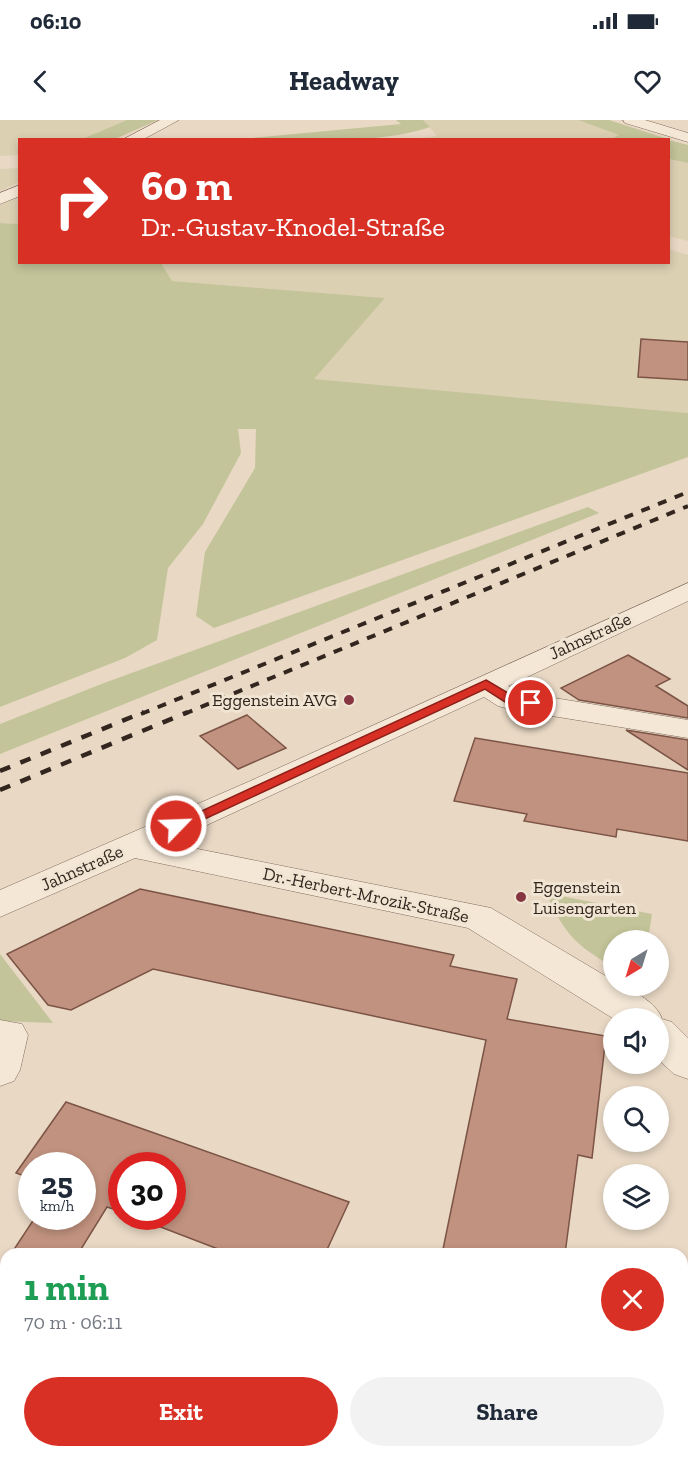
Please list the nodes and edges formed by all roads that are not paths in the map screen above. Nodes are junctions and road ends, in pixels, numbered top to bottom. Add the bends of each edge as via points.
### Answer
1 (172, 120) edge
2 (630, 120) edge
3 (657, 120) edge
4 (688, 132) edge
5 (133, 138) edge
6 (688, 138) edge
7 (18, 191) edge
8 (0, 199) edge
9 (688, 591) edge
10 (486, 684) junction
11 (688, 729) edge
12 (138, 843) junction
13 (0, 904) edge
14 (627, 1008) edge
15 (0, 1035) edge
16 (669, 1044) edge
17 (688, 1063) edge
18 (0, 1070) edge

1 - 5 street
2 - 6 street
3 - 4 street
7 - 8 street
9 - 10 street, Jahnstraße
10 - 11 street via 509,700
10 - 12 street, Jahnstraße
12 - 13 street, Jahnstraße
12 - 14 street, Dr.-Herbert-Mrozik-Straße via 149,851 478,917
15 - 18 street via 9,1035
16 - 17 street

